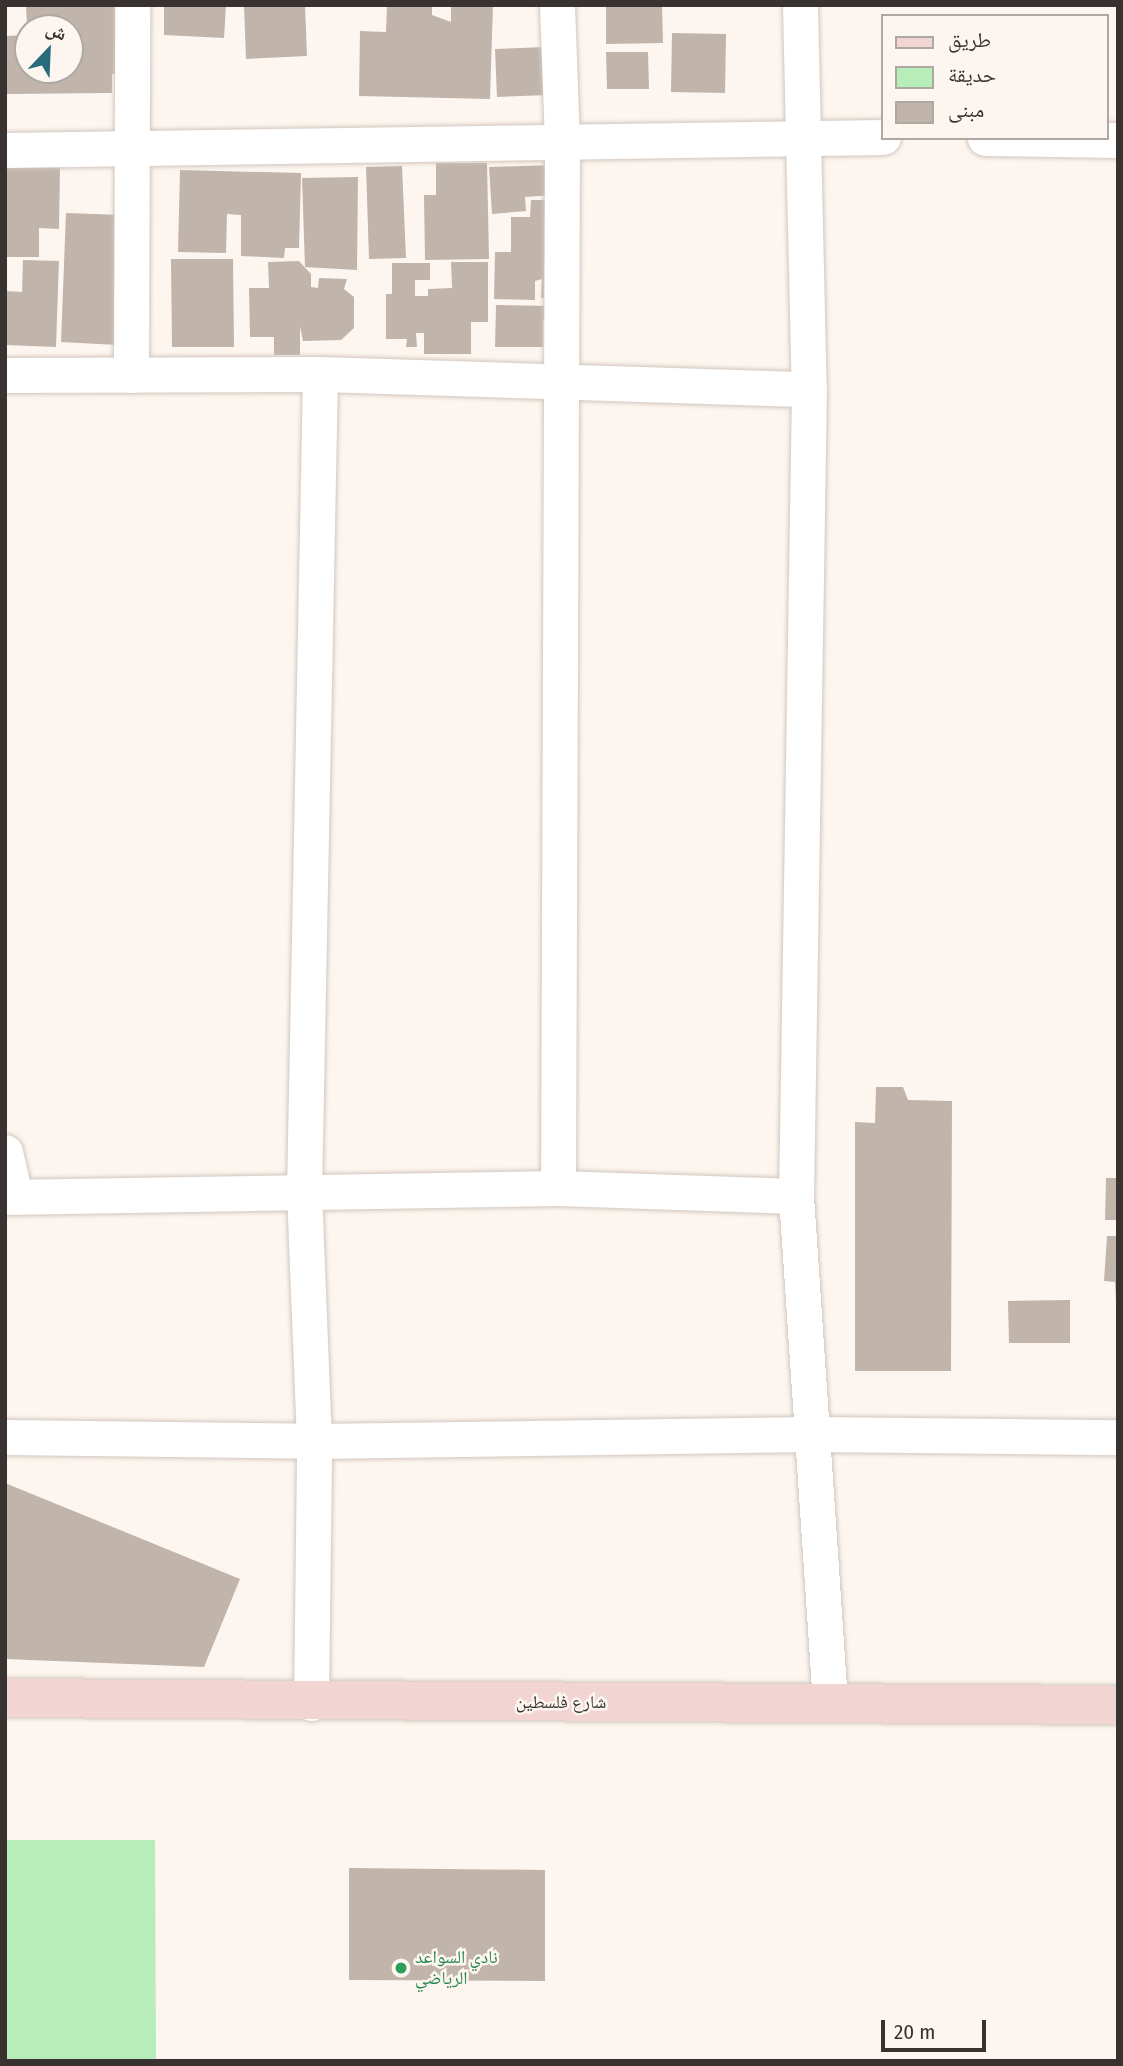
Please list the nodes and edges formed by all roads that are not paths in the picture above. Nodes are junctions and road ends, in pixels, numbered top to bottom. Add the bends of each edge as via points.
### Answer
1 (132, 5) edge
2 (557, 5) edge
3 (800, 5) edge
4 (801, 136) junction
5 (881, 137) edge
6 (562, 141) junction
7 (5, 150) edge
8 (132, 151) junction
9 (320, 374) junction
10 (5, 375) edge
11 (131, 376) junction
12 (559, 382) junction
13 (809, 389) junction
14 (5, 1152) edge
15 (558, 1188) junction
16 (304, 1193) junction
17 (796, 1196) junction
18 (10, 1197) edge
19 (812, 1434) junction
20 (5, 1437) edge
21 (1118, 1437) edge
22 (314, 1441) junction
23 (5, 1698) edge
24 (830, 1702) junction
25 (311, 1703) junction
26 (1118, 1705) edge

1 - 8 street
2 - 6 street
3 - 4 street
4 - 5 street
4 - 6 street
4 - 13 street
6 - 8 street
6 - 12 street
7 - 8 street
8 - 11 street
9 - 11 street
9 - 12 street
9 - 16 street
10 - 11 street
12 - 13 street
12 - 15 street
13 - 17 street
14 - 18 street
15 - 16 street
15 - 17 street
16 - 18 street
16 - 22 street
17 - 19 street
19 - 21 street
19 - 22 street
19 - 24 street
20 - 22 street
22 - 25 street
23 - 25 street, شارع فلسطين
24 - 25 street, شارع فلسطين
24 - 26 street, شارع فلسطين

